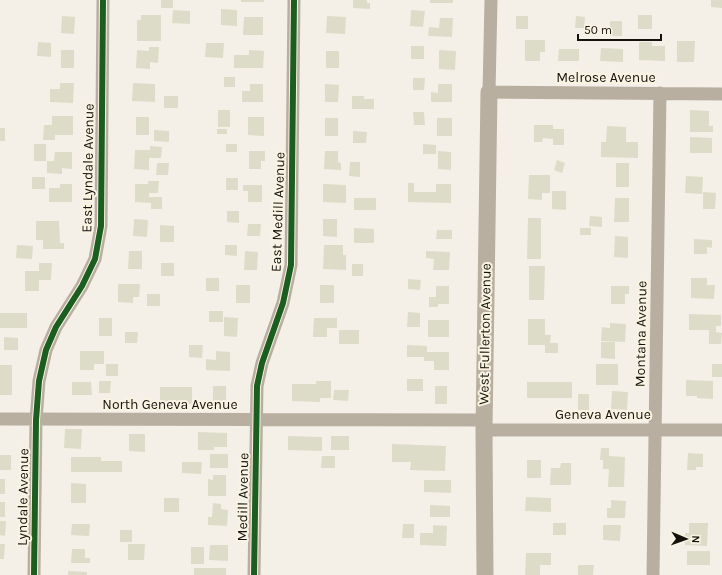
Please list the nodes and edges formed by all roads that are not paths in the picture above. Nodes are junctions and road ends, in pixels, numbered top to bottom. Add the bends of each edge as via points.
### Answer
1 (103, 0) edge
2 (294, 0) edge
3 (491, 0) edge
4 (489, 92) junction
5 (660, 93) junction
6 (722, 94) edge
7 (0, 419) edge
8 (36, 420) junction
9 (256, 420) junction
10 (484, 425) junction
11 (656, 430) junction
12 (722, 430) edge
13 (34, 575) edge
14 (254, 575) edge
15 (485, 575) edge
16 (653, 575) edge

1 - 8 street, East Lyndale Avenue via 101,226 95,259 82,286 56,327 46,350 39,381
2 - 9 street, East Medill Avenue via 291,266 284,303 262,363 257,386
3 - 4 street
4 - 5 street, Melrose Avenue
4 - 10 street, West Fullerton Avenue
5 - 6 street, Melrose Avenue
5 - 11 street, Montana Avenue
7 - 8 street, North Geneva Avenue
8 - 9 street, North Geneva Avenue
8 - 13 street, Lyndale Avenue
9 - 10 street, North Geneva Avenue
9 - 14 street, Medill Avenue
10 - 11 street, Geneva Avenue
10 - 15 street, West Fullerton Avenue
11 - 12 street, Geneva Avenue
11 - 16 street, Montana Avenue

